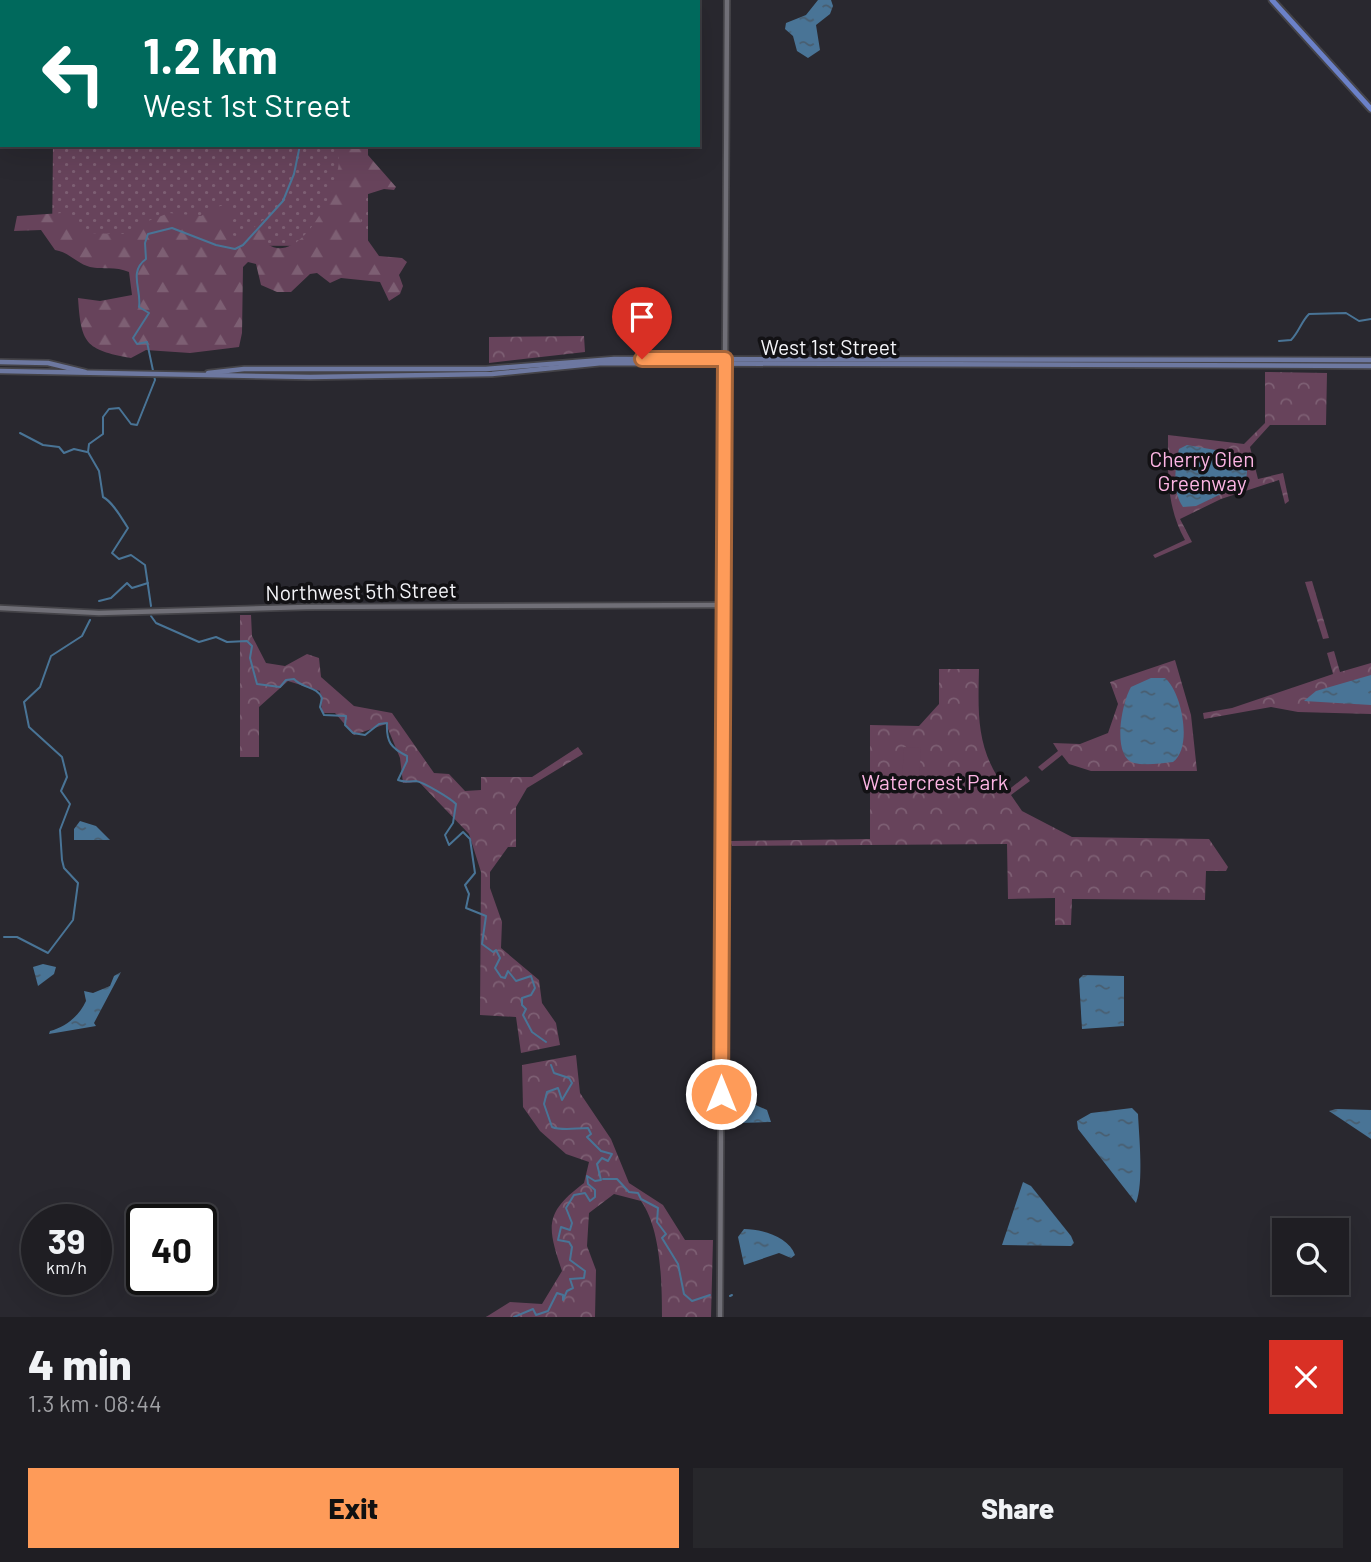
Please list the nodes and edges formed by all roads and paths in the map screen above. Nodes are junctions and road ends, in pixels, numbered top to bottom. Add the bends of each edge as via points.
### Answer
1 (727, 0) edge
2 (1272, 0) edge
3 (1371, 109) edge
4 (1371, 360) edge
5 (0, 362) edge
6 (725, 362) junction
7 (1371, 366) edge
8 (0, 371) edge
9 (93, 374) junction
10 (723, 605) junction
11 (0, 608) edge
12 (720, 1317) edge

1 - 6 street
2 - 3 main road
4 - 6 main road, West 1st Street
5 - 9 main road, West 1st Street via 48,363
6 - 7 main road, West 1st Street
6 - 9 main road, West 1st Street via 310,377
6 - 10 street
8 - 9 main road, West 1st Street
10 - 11 street, Northwest 5th Street via 99,613
10 - 12 street

